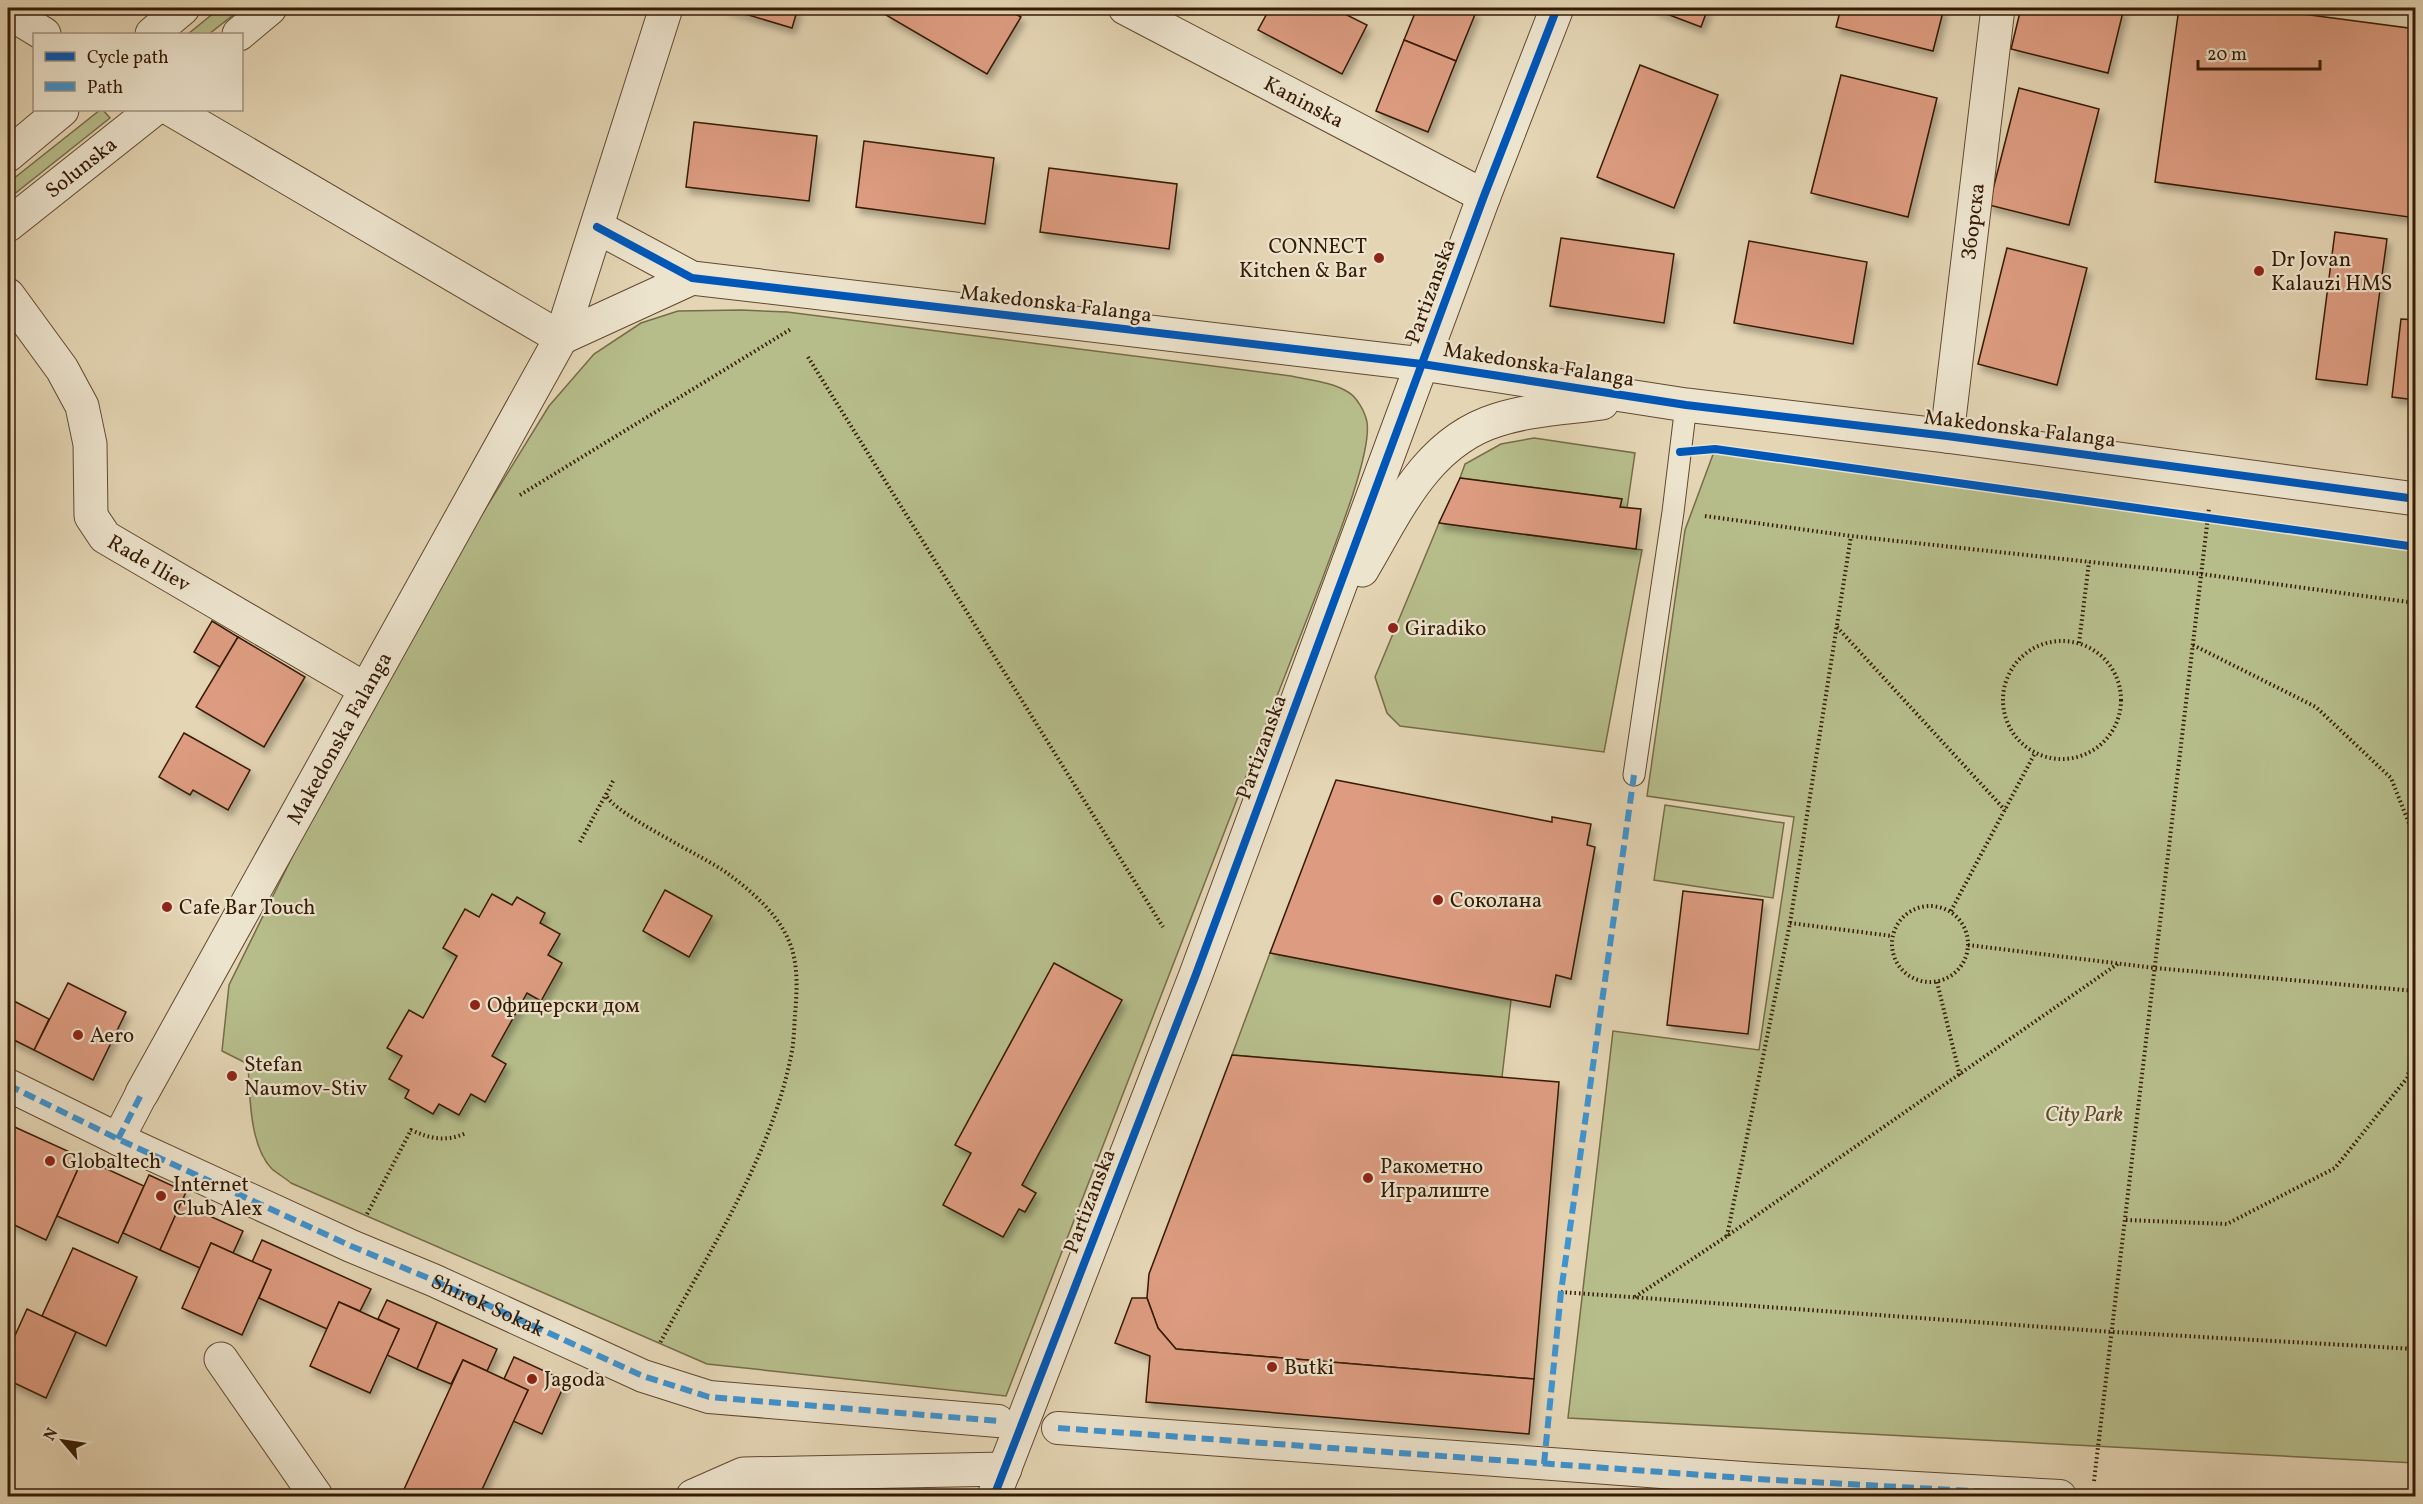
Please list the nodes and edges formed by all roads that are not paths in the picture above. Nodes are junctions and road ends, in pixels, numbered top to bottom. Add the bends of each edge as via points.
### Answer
1 (183, 8) edge
2 (270, 8) edge
3 (666, 8) edge
4 (1125, 8) edge
5 (1557, 8) edge
6 (1998, 8) edge
7 (8, 12) edge
8 (42, 33) edge
9 (153, 33) edge
10 (240, 33) edge
11 (61, 111) edge
12 (152, 111) edge
13 (174, 111) edge
14 (8, 155) edge
15 (1484, 196) junction
16 (8, 225) edge
17 (597, 227) junction
18 (692, 278) junction
19 (8, 295) edge
20 (561, 338) junction
21 (1422, 364) junction
22 (1641, 399) junction
23 (1686, 405) junction
24 (1947, 436) junction
25 (2415, 499) edge
26 (1320, 638) junction
27 (365, 689) junction
28 (1634, 775) dead end
29 (8, 1084) edge
30 (142, 1093) joint
31 (118, 1139) junction
32 (221, 1359) dead end
33 (998, 1421) dead end
34 (1058, 1428) dead end
35 (1000, 1483) edge
36 (316, 1497) edge
37 (693, 1497) edge
38 (2060, 1497) edge

1 - 9 street
2 - 10 street
3 - 17 street
4 - 15 street, Kaninska
5 - 15 street, Partizanska
6 - 24 street, Зборска
7 - 8 street
11 - 14 street
12 - 16 street, Solunska
13 - 20 street
15 - 21 street, Partizanska
17 - 18 street, Makedonska Falanga
17 - 20 street, Makedonska Falanga
18 - 20 street
18 - 21 street, Makedonska Falanga
19 - 27 street, Rade Iliev via 62,369 82,406 90,444 91,516 105,537
20 - 27 street, Makedonska Falanga
21 - 22 street, Makedonska Falanga
21 - 26 street, Partizanska
22 - 23 street, Makedonska Falanga
22 - 26 street via 1516,415 1482,425 1455,439 1420,475
23 - 24 street, Makedonska Falanga
23 - 28 lane
24 - 25 street, Makedonska Falanga
26 - 35 street, Partizanska via 1195,977
27 - 30 street, Makedonska Falanga
29 - 31 street, Shirok Sokak
30 - 31 street, Makedonska Falanga
31 - 33 street, Shirok Sokak via 643,1376 709,1397
32 - 36 street
34 - 38 street
35 - 37 street via 742,1474

